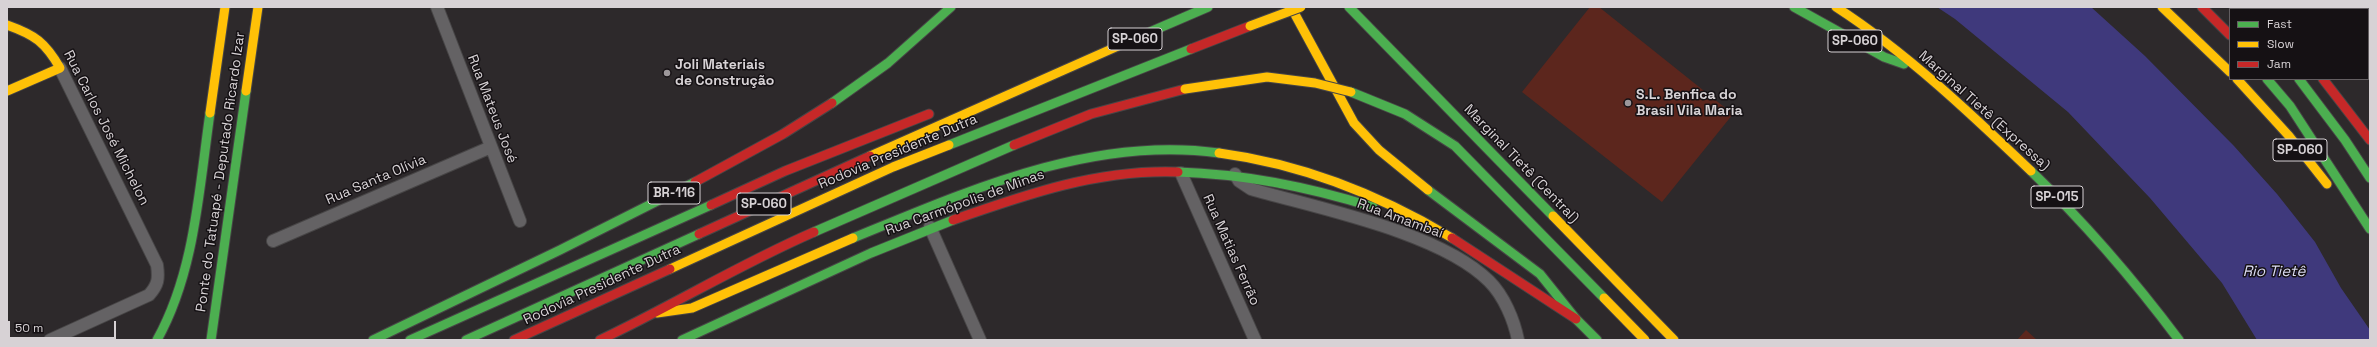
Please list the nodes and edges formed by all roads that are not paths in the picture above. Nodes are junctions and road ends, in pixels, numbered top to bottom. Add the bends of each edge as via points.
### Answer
1 (225, 7) edge
2 (258, 7) edge
3 (437, 7) edge
4 (950, 7) edge
5 (1208, 7) edge
6 (1291, 7) edge
7 (1301, 7) edge
8 (1349, 7) edge
9 (1794, 7) edge
10 (1836, 7) edge
11 (2162, 7) edge
12 (2202, 7) edge
13 (7, 25) edge
14 (2229, 34) edge
15 (60, 68) junction
16 (1062, 69) junction
17 (1919, 71) junction
18 (2229, 71) edge
19 (2238, 80) edge
20 (2268, 80) edge
21 (2300, 80) edge
22 (2324, 80) edge
23 (1010, 83) dead end
24 (7, 91) edge
25 (938, 111) dead end
26 (2370, 140) edge
27 (491, 147) junction
28 (1180, 173) junction
29 (1235, 174) junction
30 (2370, 178) edge
31 (2357, 208) junction
32 (520, 221) dead end
33 (1428, 224) junction
34 (930, 227) junction
35 (2370, 230) edge
36 (273, 241) dead end
37 (657, 313) junction
38 (1576, 319) junction
39 (50, 340) edge
40 (157, 340) edge
41 (211, 340) edge
42 (372, 340) edge
43 (410, 340) edge
44 (466, 340) edge
45 (514, 340) edge
46 (600, 340) edge
47 (682, 340) edge
48 (980, 340) edge
49 (1255, 340) edge
50 (1518, 340) edge
51 (1597, 340) edge
52 (1644, 340) edge
53 (1674, 340) edge
54 (2179, 340) edge

1 - 40 main road, Ponte do Tatuapé - Deputado Ricardo Izar via 192,237 184,274
2 - 41 main road, Ponte do Tatuapé - Deputado Ricardo Izar
3 - 27 street, Rua Mateus José
4 - 42 main road, BR-116 via 930,28 887,63 759,148 507,277
5 - 16 main road, Rodovia Presidente Dutra / SP-060
6 - 38 main road via 1354,123 1374,145 1414,180 1540,274
7 - 45 main road, Rodovia Presidente Dutra / SP-060, bridge via 894,167
8 - 53 main road, Marginal Tietê (Central)
9 - 17 main road, SP-060 via 1884,57
10 - 17 main road, Marginal Tietê (Expressa) / SP-015 via 1880,36
11 - 18 main road
12 - 14 main road
13 - 15 main road, Rua Carlos José Michelon via 42,40
15 - 24 main road
15 - 39 street, Rua Carlos José Michelon via 157,265 159,278 156,287 148,295
16 - 23 main road
16 - 44 main road, Rodovia Presidente Dutra / SP-060
17 - 54 main road, Marginal Tietê (Expressa) / SP-015 via 1997,138 2055,195 2128,274
19 - 31 main road, SP-060 via 2334,193
20 - 31 main road via 2290,106
21 - 30 main road
22 - 26 main road
25 - 43 main road via 785,171
27 - 32 street, Rua Mateus José
27 - 36 street, Rua Santa Olívia
28 - 29 main road, Rua Amambaí
28 - 34 main road, Rua Carmópolis de Minas via 1144,172 1060,184
28 - 49 street, Rua Matias Ferrão
29 - 33 main road, Rua Amambaí via 1290,183 1334,194
29 - 50 street, Rua Amambaí via 1239,181 1251,189 1367,221 1428,244 1464,262 1489,281 1501,297
31 - 35 main road
33 - 37 main road via 1327,179 1245,157 1214,152 1158,151 1094,155 1016,177 931,206 692,308
33 - 38 main road via 1468,246
34 - 47 main road, Rua Carmópolis de Minas
34 - 48 street
37 - 46 main road
37 - 52 main road, bridge via 762,255 1046,131 1091,114 1185,89 1262,77 1289,78 1368,96 1422,122 1455,146
38 - 51 main road

